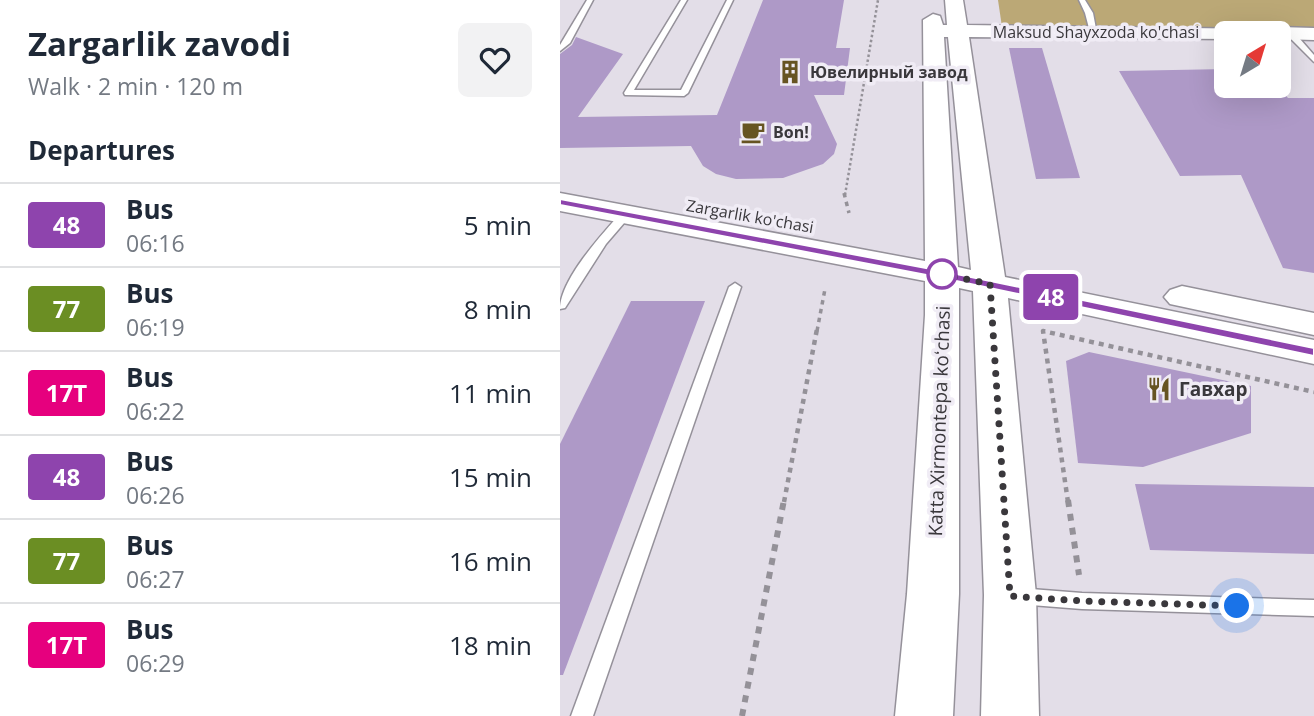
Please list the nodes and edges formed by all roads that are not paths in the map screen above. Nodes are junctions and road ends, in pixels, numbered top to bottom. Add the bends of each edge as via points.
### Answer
1 (590, 0) edge
2 (684, 0) edge
3 (730, 0) edge
4 (933, 0) edge
5 (954, 0) edge
6 (1082, 0) edge
7 (945, 31) junction
8 (1094, 32) junction
9 (1214, 33) edge
10 (1292, 33) edge
11 (1314, 34) edge
12 (1292, 40) edge
13 (560, 49) edge
14 (1314, 60) edge
15 (560, 181) edge
16 (560, 202) edge
17 (625, 215) junction
18 (965, 266) junction
19 (735, 287) dead end
20 (560, 305) edge
21 (1314, 324) edge
22 (1314, 352) edge
23 (1010, 596) junction
24 (1314, 608) edge
25 (582, 716) edge
26 (924, 716) edge
27 (1010, 716) edge

1 - 13 lane
2 - 3 lane via 628,93 684,93
4 - 7 main road, Katta Xirmontepa koʻchasi
5 - 7 main road, Katta Xirmontepa koʻchasi
6 - 8 lane
7 - 8 main road, Maksud Shayxzoda ko'chasi
7 - 18 main road, Katta Xirmontepa koʻchasi
7 - 18 main road, Katta Xirmontepa koʻchasi
8 - 9 main road, Maksud Shayxzoda ko'chasi
10 - 11 main road
12 - 14 lane
15 - 18 main road, Zargarlik ko'chasi
16 - 17 main road, Zargarlik ko'chasi
17 - 18 main road, Zargarlik ko'chasi
17 - 20 lane via 601,242
18 - 21 main road, Zargarlik ko'chasi
18 - 22 main road, Zargarlik ko'chasi
18 - 23 main road, Katta Xirmontepa koʻchasi
18 - 26 main road, Katta Xirmontepa koʻchasi via 943,325
19 - 25 lane
23 - 24 lane
23 - 27 main road, Katta Xirmontepa koʻchasi

